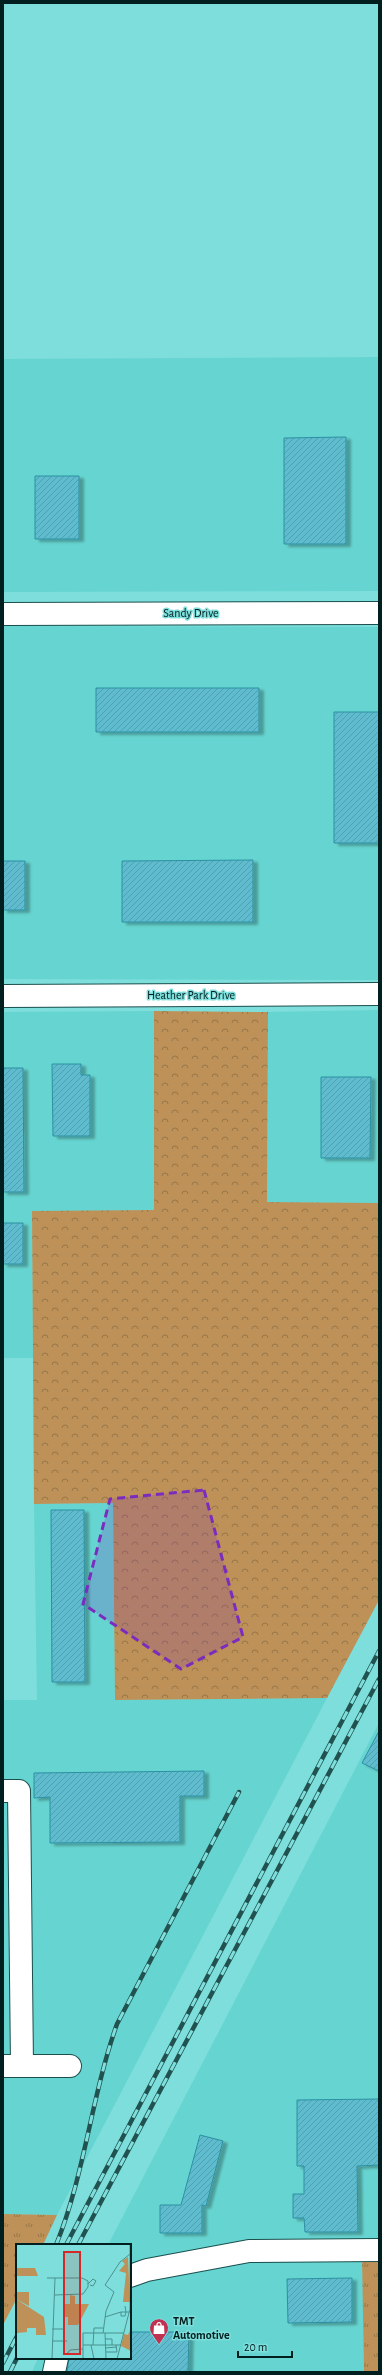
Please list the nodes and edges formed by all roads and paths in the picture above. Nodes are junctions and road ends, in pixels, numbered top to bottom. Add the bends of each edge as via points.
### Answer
1 (379, 613) edge
2 (3, 614) edge
3 (379, 994) edge
4 (3, 996) edge
5 (3, 1791) edge
6 (12, 2066) edge
7 (70, 2066) dead end
8 (379, 2250) edge
9 (131, 2276) edge
10 (57, 2359) edge
11 (54, 2372) edge

1 - 2 street, Sandy Drive
3 - 4 street, Heather Park Drive
5 - 6 street via 19,1791
6 - 7 street
8 - 9 street via 249,2251 147,2270
10 - 11 street

